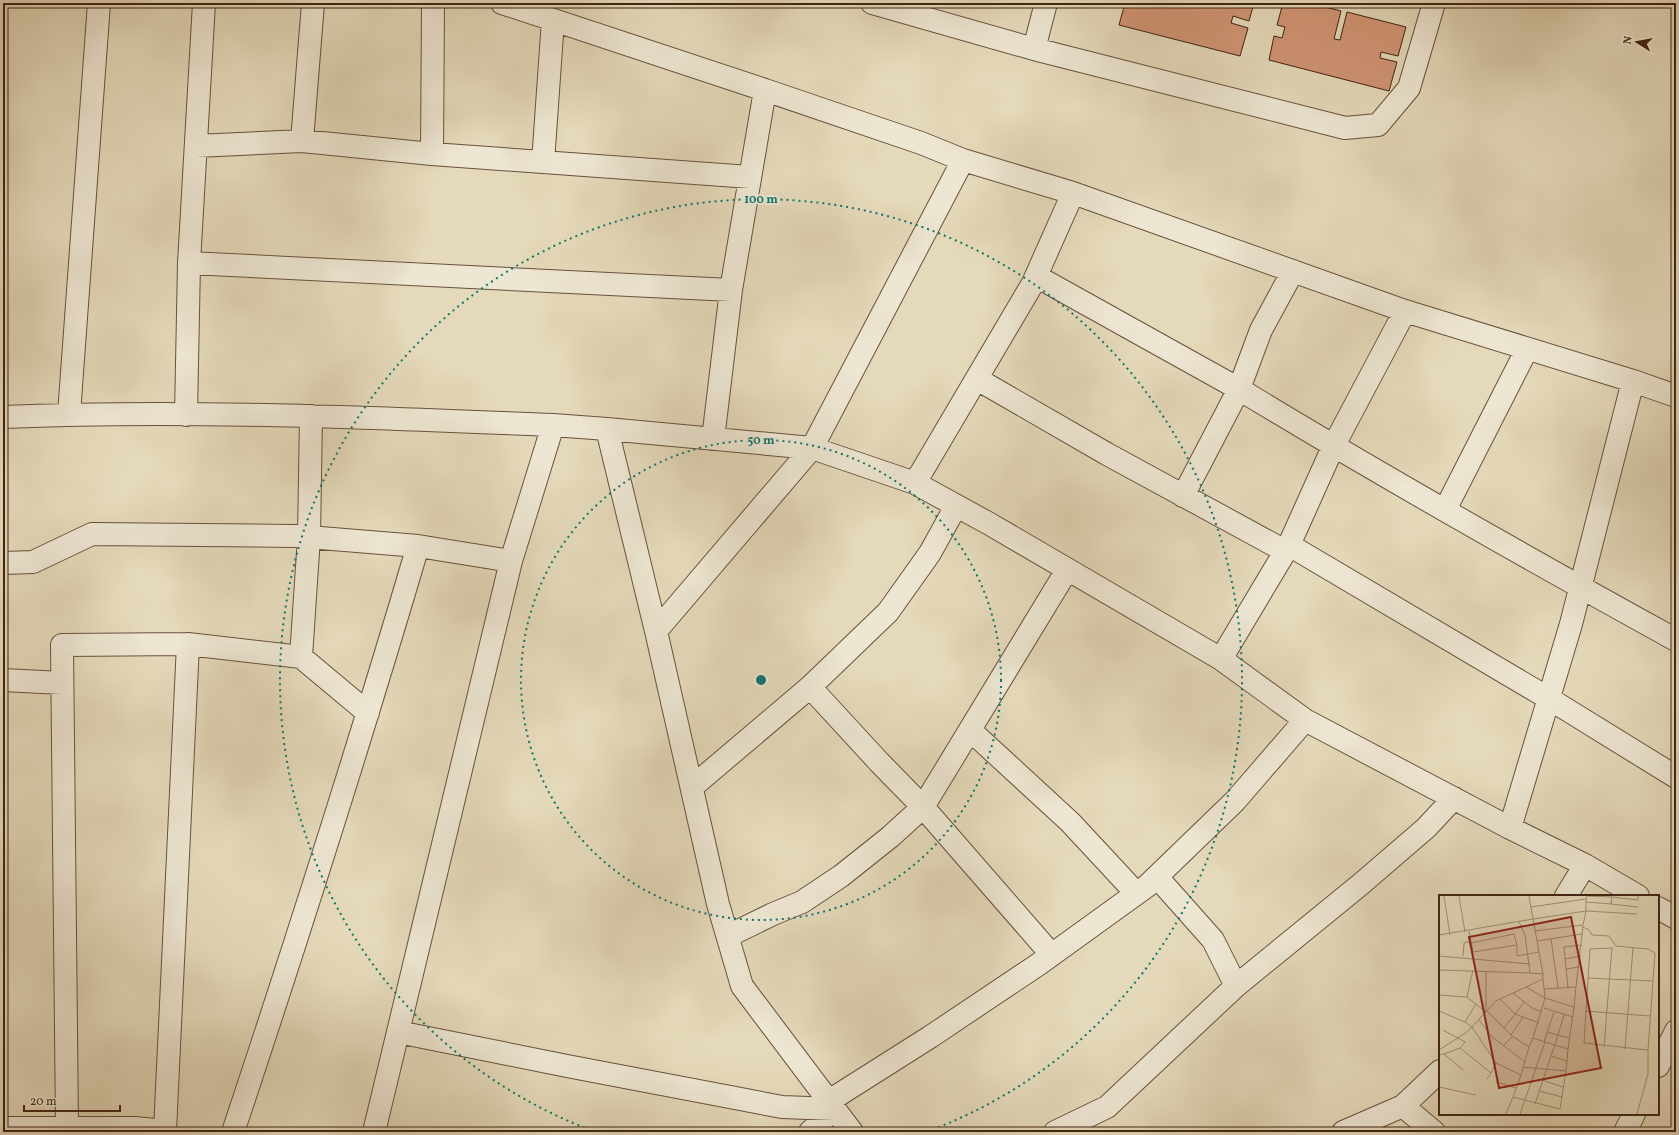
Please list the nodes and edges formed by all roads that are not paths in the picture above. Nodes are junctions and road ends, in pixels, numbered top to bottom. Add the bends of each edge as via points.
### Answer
1 (99, 3) edge
2 (204, 3) edge
3 (313, 3) edge
4 (434, 3) edge
5 (502, 3) edge
6 (872, 3) edge
7 (1046, 3) edge
8 (1434, 3) edge
9 (553, 20) junction
10 (1034, 49) junction
11 (765, 90) junction
12 (302, 141) junction
13 (196, 146) junction
14 (432, 154) junction
15 (963, 160) junction
16 (542, 162) junction
17 (750, 177) junction
18 (1073, 193) junction
19 (188, 263) junction
20 (1293, 271) junction
21 (1036, 276) junction
22 (731, 290) junction
23 (1405, 311) junction
24 (1528, 349) junction
25 (977, 379) junction
26 (1633, 381) junction
27 (1239, 389) junction
28 (1676, 396) edge
29 (69, 414) junction
30 (186, 415) junction
31 (311, 416) junction
32 (3, 417) edge
33 (553, 425) junction
34 (607, 430) junction
35 (713, 439) junction
36 (1333, 446) junction
37 (812, 448) junction
38 (915, 483) junction
39 (1184, 496) junction
40 (956, 506) junction
41 (1445, 510) junction
42 (309, 537) junction
43 (418, 546) junction
44 (1287, 548) junction
45 (511, 561) junction
46 (3, 563) edge
47 (1067, 570) junction
48 (1580, 587) junction
49 (656, 631) junction
50 (1676, 640) edge
51 (188, 644) junction
52 (300, 657) junction
53 (1221, 659) junction
54 (3, 680) edge
55 (62, 684) junction
56 (810, 687) junction
57 (1548, 698) junction
58 (368, 713) junction
59 (1305, 720) junction
60 (970, 730) junction
61 (1676, 777) edge
62 (692, 787) junction
63 (1454, 798) junction
64 (923, 807) junction
65 (1510, 828) junction
66 (1585, 865) junction
67 (1157, 876) junction
68 (1136, 893) junction
69 (1567, 895) edge
70 (1636, 895) edge
71 (1659, 909) edge
72 (1676, 918) edge
73 (728, 936) junction
74 (1051, 954) junction
75 (1236, 986) junction
76 (1676, 1031) edge
77 (398, 1032) junction
78 (1659, 1064) edge
79 (1439, 1073) edge
80 (832, 1105) junction
81 (1403, 1106) junction
82 (1633, 1115) edge
83 (67, 1127) junction
84 (3, 1128) edge
85 (43, 1130) edge
86 (169, 1131) edge
87 (233, 1132) edge
88 (374, 1132) edge
89 (810, 1132) edge
90 (852, 1132) edge
91 (1055, 1132) edge
92 (1343, 1132) edge
93 (1434, 1132) edge
94 (1624, 1132) edge

1 - 29 street
2 - 13 street
3 - 12 street
4 - 14 street
5 - 9 street
6 - 10 street
7 - 10 street
8 - 10 street via 1409,88 1378,125 1345,128
9 - 11 street
9 - 16 street
11 - 15 street via 921,143
11 - 17 street
12 - 13 street
12 - 14 street
13 - 19 street
14 - 16 street
15 - 18 street
15 - 37 street
16 - 17 street
17 - 22 street
18 - 20 street
18 - 21 street
19 - 22 street
19 - 30 street
20 - 23 street
20 - 27 street via 1261,330
21 - 25 street
21 - 27 street
22 - 35 street
23 - 24 street
23 - 36 street
24 - 26 street
24 - 41 street
25 - 38 street
25 - 39 street
26 - 28 street
26 - 48 street
27 - 36 street
27 - 39 street
29 - 30 street
29 - 32 street
30 - 31 street
31 - 33 street
31 - 42 street
33 - 34 street
33 - 45 street
34 - 35 street
34 - 49 street
35 - 37 street
36 - 41 street
36 - 44 street
37 - 38 street
37 - 49 street
38 - 40 street
39 - 44 street
40 - 47 street
40 - 56 street via 930,553 888,612
41 - 48 street
42 - 43 street
42 - 46 street via 92,534 33,562
42 - 52 street
43 - 45 street
43 - 58 street
44 - 53 street
44 - 57 street
45 - 77 street
47 - 53 street
47 - 60 street
48 - 50 street
48 - 57 street
49 - 62 street
51 - 52 street
51 - 55 street via 62,645
51 - 86 street
52 - 58 street
53 - 59 street
54 - 55 street
55 - 83 street
56 - 62 street
56 - 64 street
57 - 61 street
57 - 65 street
58 - 87 street via 304,920
59 - 63 street
59 - 67 street via 1235,801
60 - 64 street
60 - 68 street via 1070,822
62 - 73 street via 718,904
63 - 65 street
63 - 75 street via 1426,828 1367,879
64 - 73 street via 841,876 802,902
64 - 74 street
65 - 66 street
66 - 69 street
66 - 70 street
67 - 68 street
67 - 75 street via 1213,940
68 - 74 street
71 - 72 street
73 - 80 street via 742,986
74 - 80 street
75 - 91 street via 1107,1107
76 - 78 street
77 - 80 street via 782,1107
77 - 88 street
79 - 81 street
80 - 89 street
80 - 90 street
81 - 92 street
81 - 93 street
82 - 94 street
83 - 85 street
83 - 86 street
84 - 85 street

